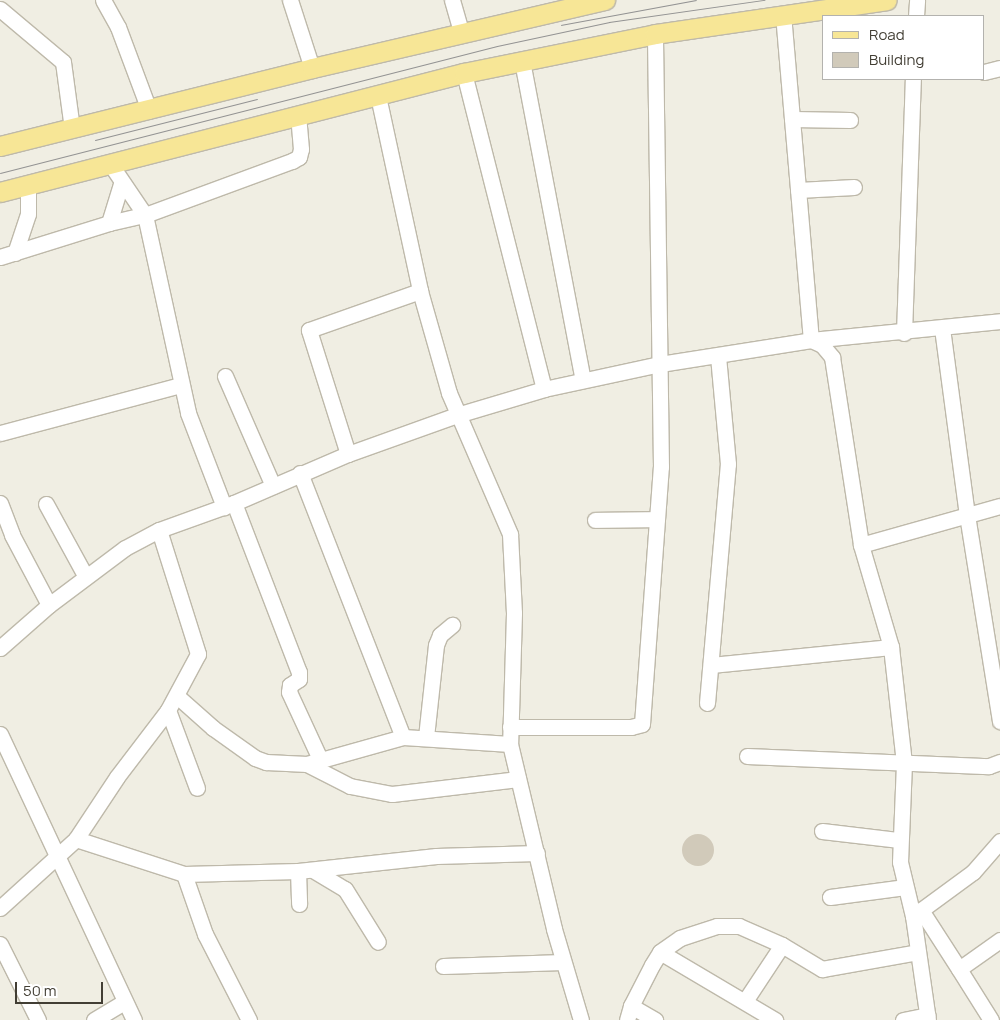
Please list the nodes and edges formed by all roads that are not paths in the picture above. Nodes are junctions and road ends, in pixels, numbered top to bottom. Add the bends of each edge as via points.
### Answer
1 (104, 0) edge
2 (290, 0) edge
3 (452, 0) edge
4 (605, 0) edge
5 (887, 0) edge
6 (917, 0) edge
7 (0, 9) edge
8 (783, 14) junction
9 (916, 15) edge
10 (461, 32) junction
11 (655, 34) junction
12 (522, 61) junction
13 (312, 68) junction
14 (1000, 68) edge
15 (985, 72) edge
16 (464, 73) junction
17 (913, 80) edge
18 (378, 96) junction
19 (149, 110) junction
20 (298, 116) junction
21 (792, 119) junction
22 (850, 120) dead end
23 (72, 129) junction
24 (0, 146) edge
25 (111, 165) junction
26 (121, 184) junction
27 (28, 185) junction
28 (854, 187) dead end
29 (798, 190) junction
30 (0, 192) edge
31 (146, 215) junction
32 (109, 223) junction
33 (15, 253) junction
34 (0, 257) edge
35 (420, 291) junction
36 (1000, 321) edge
37 (942, 328) junction
38 (904, 332) junction
39 (811, 340) junction
40 (718, 357) junction
41 (660, 364) junction
42 (225, 376) dead end
43 (583, 380) junction
44 (181, 385) junction
45 (544, 389) junction
46 (457, 415) junction
47 (0, 433) edge
48 (348, 454) junction
49 (300, 473) junction
50 (273, 486) junction
51 (0, 503) edge
52 (46, 504) dead end
53 (229, 505) junction
54 (1000, 506) edge
55 (967, 515) junction
56 (657, 518) junction
57 (595, 520) dead end
58 (159, 530) junction
59 (860, 545) junction
60 (86, 577) junction
61 (48, 605) junction
62 (452, 625) dead end
63 (0, 648) edge
64 (891, 648) junction
65 (711, 664) junction
66 (177, 696) junction
67 (708, 703) dead end
68 (168, 710) junction
69 (1000, 721) edge
70 (510, 727) junction
71 (0, 734) edge
72 (403, 737) junction
73 (426, 737) junction
74 (510, 744) junction
75 (746, 756) dead end
76 (313, 762) junction
77 (904, 763) junction
78 (999, 764) edge
79 (518, 780) junction
80 (197, 788) dead end
81 (822, 831) dead end
82 (76, 839) junction
83 (899, 840) junction
84 (1000, 841) edge
85 (537, 853) junction
86 (58, 858) junction
87 (305, 870) junction
88 (184, 874) junction
89 (905, 886) junction
90 (830, 897) dead end
91 (299, 904) dead end
92 (0, 908) edge
93 (917, 913) junction
94 (1000, 940) edge
95 (378, 942) dead end
96 (0, 944) edge
97 (782, 944) junction
98 (660, 952) junction
99 (918, 952) junction
100 (563, 962) junction
101 (442, 966) dead end
102 (959, 969) junction
103 (745, 1001) junction
104 (124, 1002) junction
105 (629, 1013) edge
106 (928, 1018) edge
107 (38, 1020) edge
108 (94, 1020) edge
109 (134, 1020) edge
110 (249, 1020) edge
111 (581, 1020) edge
112 (655, 1020) edge
113 (775, 1020) edge
114 (903, 1020) edge
115 (991, 1020) edge

1 - 19 street via 118,27
2 - 13 street
3 - 10 street
4 - 10 main road
5 - 8 main road
6 - 9 street
7 - 23 street via 63,62
8 - 11 main road
8 - 21 street
10 - 13 main road
11 - 12 main road
11 - 41 street
12 - 16 main road
12 - 43 street
13 - 19 main road
14 - 15 street
16 - 18 main road
16 - 45 street
17 - 38 street
18 - 20 main road
18 - 35 street
19 - 23 main road
20 - 25 main road
20 - 31 street via 299,157
21 - 22 street
21 - 29 street
23 - 24 main road
25 - 26 street
25 - 27 main road
26 - 31 street
26 - 32 street
27 - 30 main road
27 - 33 street via 28,214
28 - 29 street
29 - 39 street
31 - 32 street
31 - 44 street
32 - 33 street
33 - 34 street
35 - 46 street
35 - 48 street via 309,330
36 - 37 street
37 - 38 street
37 - 55 street
38 - 39 street
39 - 40 street
39 - 59 street via 822,345 832,357
40 - 41 street
40 - 65 street via 728,458
41 - 43 street
41 - 56 street via 661,467
42 - 50 street
43 - 45 street
44 - 47 street
44 - 53 street via 196,438
45 - 46 street
46 - 48 street
46 - 70 street via 510,534 514,613
48 - 49 street
49 - 50 street
49 - 72 street
50 - 53 street
51 - 61 street via 12,535
52 - 60 street
53 - 58 street
53 - 76 street via 299,672 299,679 290,685 289,692
54 - 55 street
55 - 59 street
55 - 69 street
56 - 57 street
56 - 70 street via 642,724 631,727
58 - 60 street via 125,548
58 - 66 street via 198,654
59 - 64 street
60 - 61 street
61 - 63 street
62 - 73 street via 440,635 436,645
64 - 65 street
64 - 77 street
65 - 67 street
66 - 68 street
66 - 76 street via 213,728 255,758 266,762
68 - 80 street
68 - 82 street via 117,776
70 - 74 street
71 - 86 street
72 - 73 street
72 - 76 street
73 - 74 street
74 - 79 street
75 - 77 street
76 - 79 street via 350,786 392,794
77 - 78 street
77 - 83 street
79 - 85 street
81 - 83 street
82 - 86 street
82 - 88 street
83 - 89 street
84 - 93 street via 973,872
85 - 87 street via 436,856
85 - 100 street
86 - 92 street
86 - 104 street
87 - 88 street
87 - 91 street
87 - 95 street via 345,889
88 - 110 street via 205,934
89 - 90 street
89 - 93 street
93 - 99 street
93 - 102 street
94 - 102 street
96 - 107 street
97 - 98 street via 747,928 730,925 696,932
97 - 99 street via 822,969
97 - 103 street
98 - 103 street
98 - 105 street
99 - 106 street
100 - 101 street
100 - 111 street
102 - 115 street
103 - 113 street
104 - 108 street
104 - 109 street
105 - 112 street
106 - 114 street

